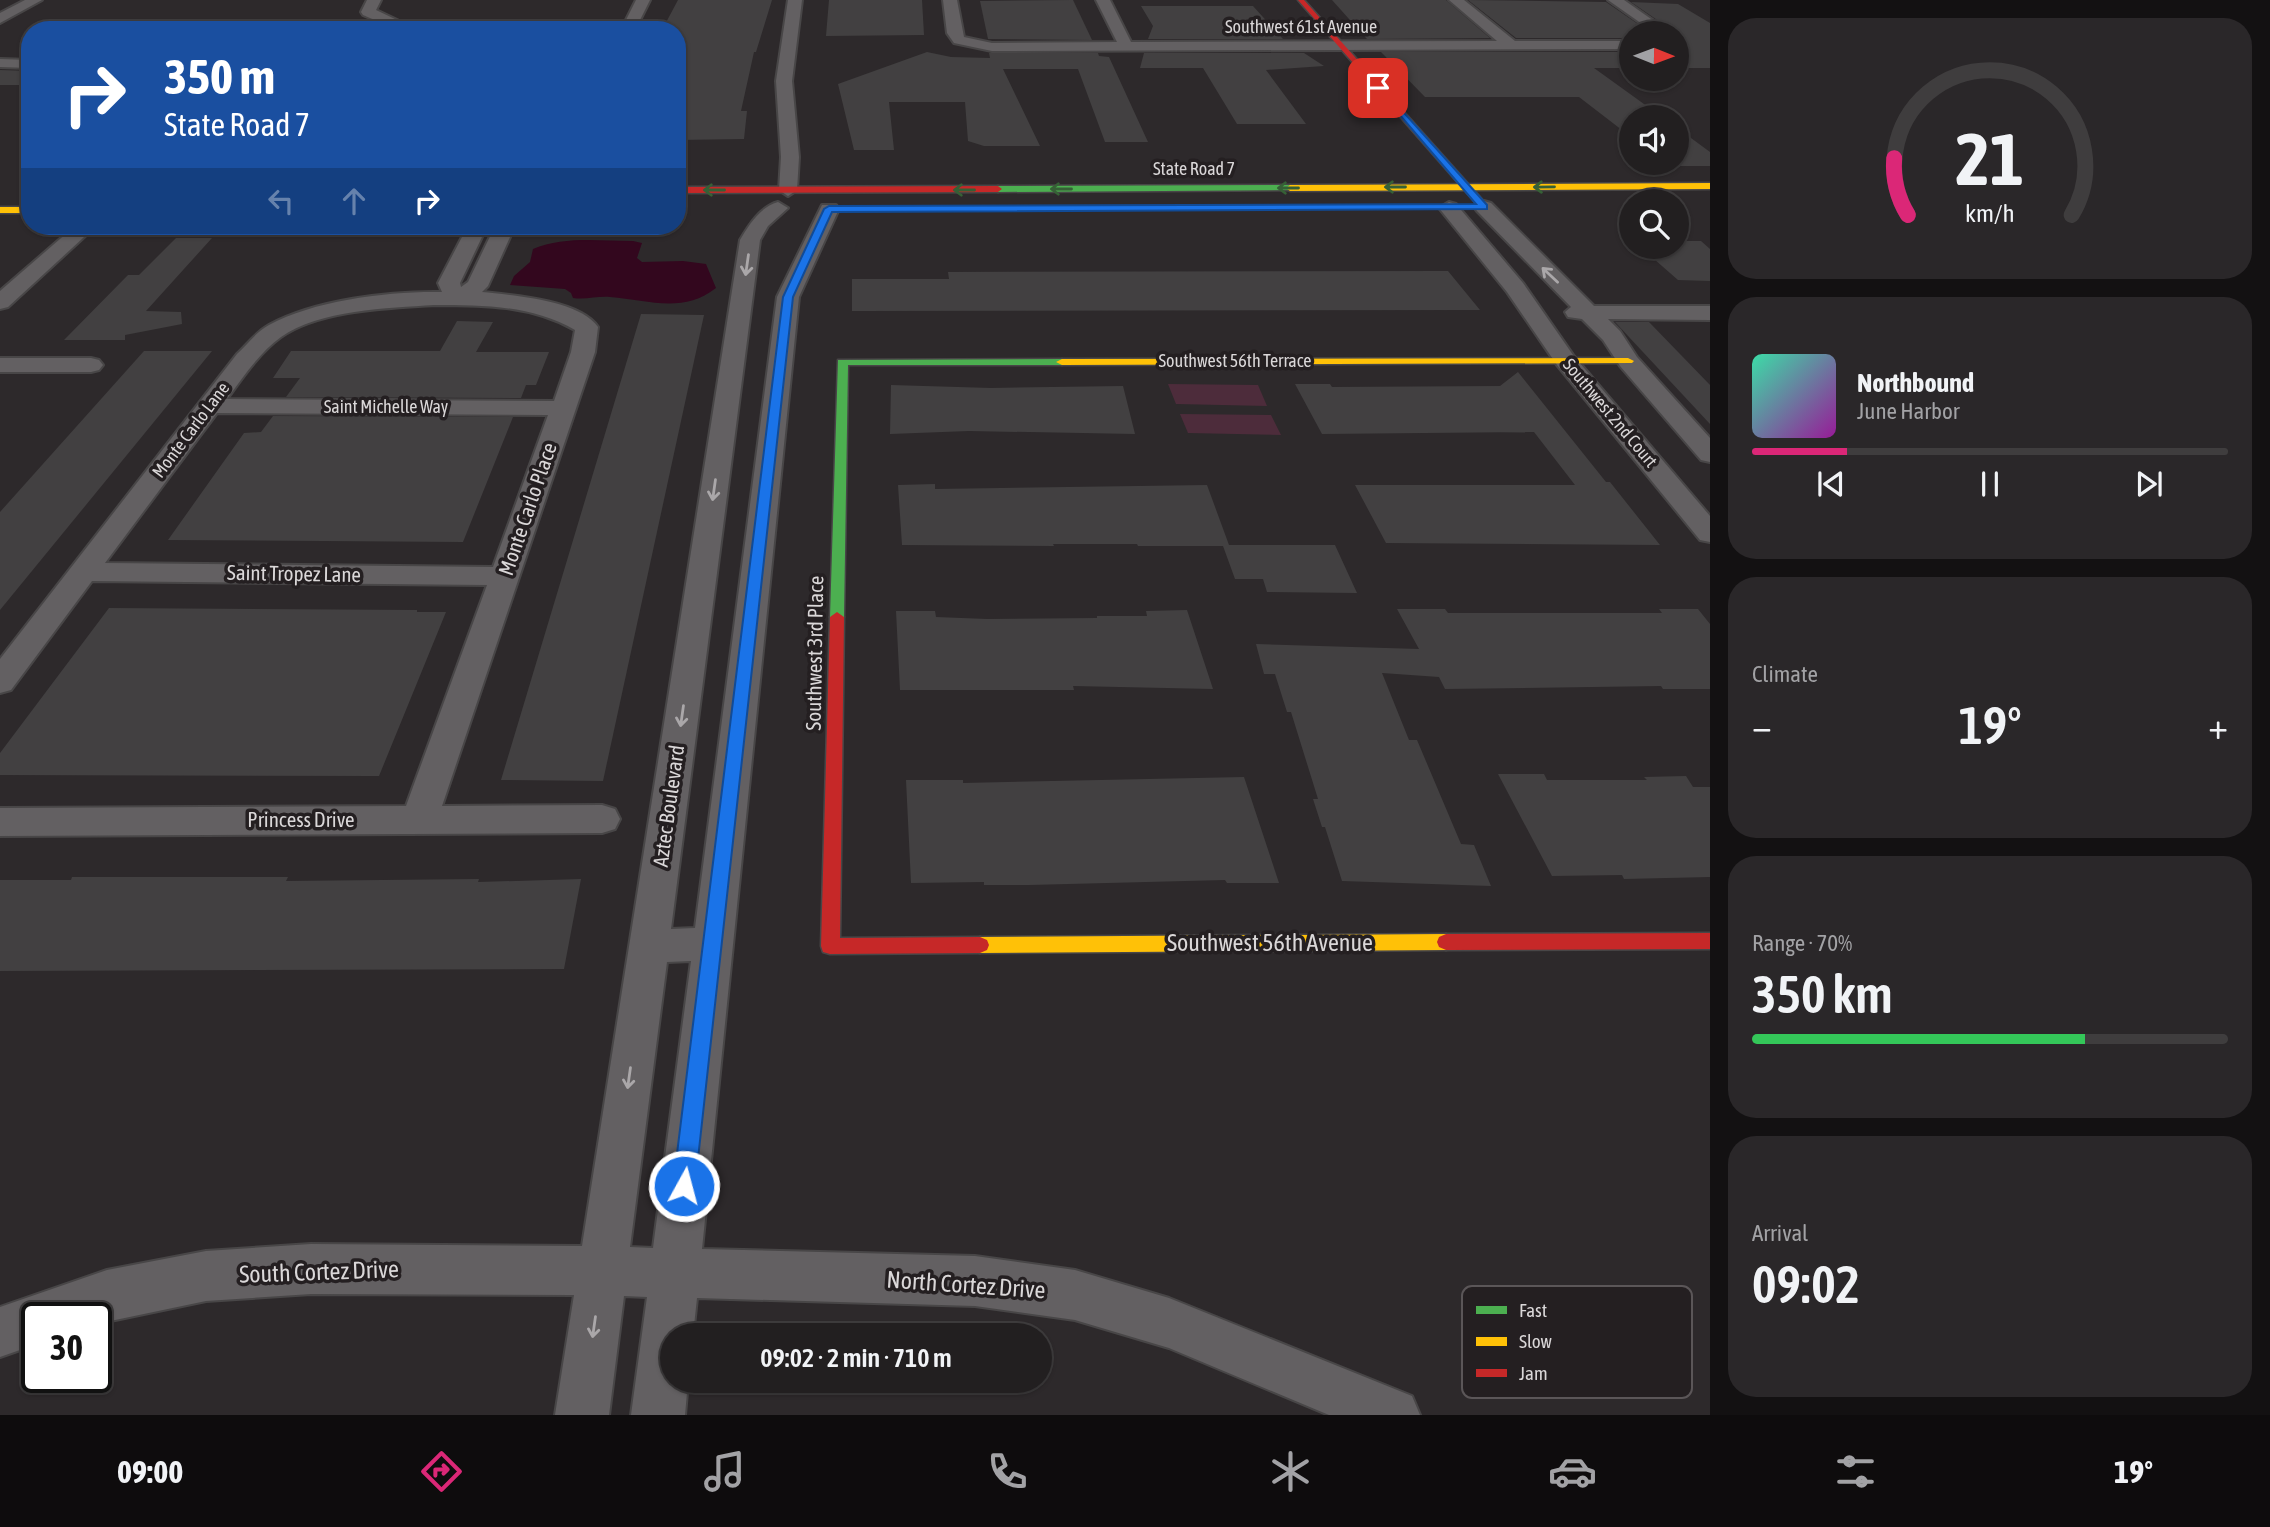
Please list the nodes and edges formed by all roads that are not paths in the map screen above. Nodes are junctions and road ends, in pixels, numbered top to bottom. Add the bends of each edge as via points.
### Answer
1 (35, 0) edge
2 (373, 0) edge
3 (643, 0) edge
4 (795, 0) edge
5 (950, 0) edge
6 (1103, 0) edge
7 (1301, 0) edge
8 (1456, 0) edge
9 (1615, 0) edge
10 (0, 19) edge
11 (390, 21) edge
12 (632, 21) edge
13 (1646, 21) edge
14 (1300, 29) dead end
15 (1511, 45) junction
16 (1619, 45) edge
17 (1126, 46) junction
18 (1315, 46) junction
19 (1341, 46) junction
20 (0, 64) edge
21 (21, 64) edge
22 (1331, 67) dead end
23 (1422, 174) dead end
24 (1710, 186) edge
25 (1433, 187) junction
26 (1466, 187) junction
27 (686, 191) edge
28 (777, 204) junction
29 (726, 206) dead end
30 (1508, 206) dead end
31 (1484, 207) junction
32 (1443, 208) junction
33 (829, 209) dead end
34 (0, 210) edge
35 (21, 210) edge
36 (76, 235) edge
37 (471, 235) edge
38 (501, 235) edge
39 (1515, 288) junction
40 (456, 299) junction
41 (0, 302) edge
42 (1545, 312) junction
43 (1589, 312) junction
44 (1710, 313) edge
45 (1565, 360) junction
46 (1628, 361) junction
47 (842, 362) joint
48 (0, 365) edge
49 (91, 365) dead end
50 (210, 406) junction
51 (563, 408) junction
52 (1710, 454) edge
53 (1710, 534) edge
54 (84, 572) junction
55 (504, 576) junction
56 (0, 682) edge
57 (602, 819) dead end
58 (419, 820) junction
59 (0, 822) edge
60 (1710, 941) edge
61 (713, 943) junction
62 (830, 946) joint
63 (649, 947) junction
64 (602, 1271) junction
65 (674, 1273) junction
66 (87, 1302) edge
67 (21, 1325) edge
68 (0, 1332) edge
69 (582, 1415) edge
70 (658, 1415) edge
71 (1393, 1415) edge

1 - 10 street
2 - 11 street via 368,12
3 - 12 street
4 - 28 street via 784,81 790,157
5 - 17 street, Southwest 61st Avenue via 954,33 971,44
6 - 17 street
7 - 19 main road
8 - 15 street
9 - 13 street
14 - 18 main road
15 - 16 street, Southwest 61st Avenue
15 - 19 street, Southwest 61st Avenue
17 - 18 street, Southwest 61st Avenue
18 - 19 street, Southwest 61st Avenue
18 - 22 main road
19 - 26 main road
20 - 21 street
23 - 25 main road
24 -> 26 main road, State Road 7
25 - 26 main road, State Road 7
25 -> 28 main road, State Road 7 via 881,190
25 - 32 main road
26 - 31 main road
28 -> 27 main road, State Road 7
28 - 29 main road via 773,198
28 -> 63 street, Aztec Boulevard via 750,240
30 - 31 main road
31 - 32 main road
43 -> 31 street, Southwest 2nd Court
32 - 39 street, Southwest 2nd Court
33 - 61 street via 788,297
34 - 35 main road
36 - 41 street
37 - 40 street via 449,284
38 - 40 street via 477,286
39 - 42 street, Southwest 2nd Court
39 - 45 street, Southwest 2nd Court
40 - 50 street, Monte Carlo Lane via 414,298 341,309 275,331 245,359
40 - 51 street, Monte Carlo Place via 550,307 587,327
42 - 43 street
42 - 46 street, Southwest 2nd Court via 1582,338
43 - 44 street
43 - 46 street, Southwest 2nd Court
45 - 46 main road, Southwest 56th Terrace
45 - 47 main road, Southwest 56th Terrace
45 - 53 street, Southwest 2nd Court
46 - 52 street, Southwest 2nd Court
47 - 62 main road, Southwest 3rd Place
48 - 49 street
50 - 51 street, Saint Michelle Way
50 - 54 street, Monte Carlo Lane
51 - 55 street, Monte Carlo Place
54 - 55 street, Saint Tropez Lane
54 - 56 street, Monte Carlo Lane
55 - 58 street, Monte Carlo Place
57 - 58 street, Princess Drive
58 - 59 street, Princess Drive
60 - 62 main road, Southwest 56th Avenue
61 - 63 street
61 - 65 street
63 -> 64 street, Aztec Boulevard
64 - 65 street, North Cortez Drive
64 - 66 street, South Cortez Drive via 311,1269 206,1276
64 -> 69 street, Aztec Boulevard
65 - 70 street
65 - 71 street, North Cortez Drive via 975,1281 1075,1295 1169,1323
67 - 68 street

